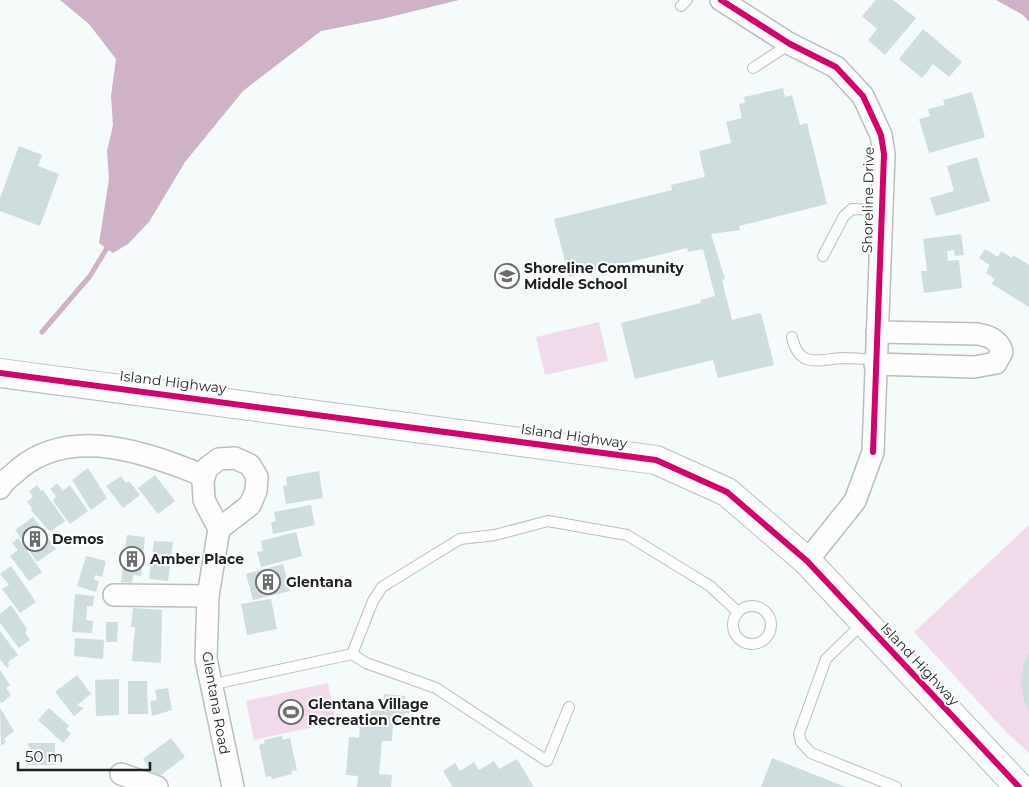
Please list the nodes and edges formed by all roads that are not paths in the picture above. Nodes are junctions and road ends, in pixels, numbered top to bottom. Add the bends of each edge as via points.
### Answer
1 (721, 0) edge
2 (790, 44) junction
3 (753, 68) dead end
4 (882, 210) junction
5 (823, 256) dead end
6 (877, 332) junction
7 (792, 337) dead end
8 (876, 362) junction
9 (0, 373) edge
10 (204, 476) junction
11 (0, 488) edge
12 (219, 529) junction
13 (807, 561) junction
14 (114, 595) dead end
15 (208, 596) junction
16 (738, 612) dead end
17 (864, 622) junction
18 (352, 654) junction
19 (210, 685) junction
20 (569, 707) dead end
21 (121, 774) dead end
22 (1016, 781) edge
23 (156, 787) edge
24 (233, 787) edge
25 (896, 787) edge

1 - 2 street, Shoreline Drive
2 - 3 lane
2 - 4 street, Shoreline Drive via 836,67 863,96 881,134 884,154
4 - 5 lane via 852,209 844,216
4 - 6 street, Shoreline Drive
6 - 8 street, Shoreline Drive
6 - 8 street via 978,334 989,336 1000,344 1002,352 996,363 974,368
7 - 8 lane via 800,355 810,361 842,358
8 - 13 street, Shoreline Drive via 874,452 855,501
9 - 13 main road, Island Highway via 656,460 727,492
10 - 11 street via 128,450 95,446 59,449 29,462
10 - 12 street via 204,500
10 - 12 street via 206,468 219,459 235,458 250,465 257,477 250,505
12 - 15 street, Glentana Road
13 - 17 main road, Island Highway
14 - 15 street
15 - 19 street, Glentana Road via 206,652
16 - 18 lane via 710,586 627,535 548,522 495,535 460,539 382,586
17 - 22 main road, Island Highway
17 - 25 lane via 826,659 799,734 801,742 811,753
18 - 19 lane
18 - 20 lane via 366,663 436,688 547,760
19 - 24 street, Glentana Road
21 - 23 street

